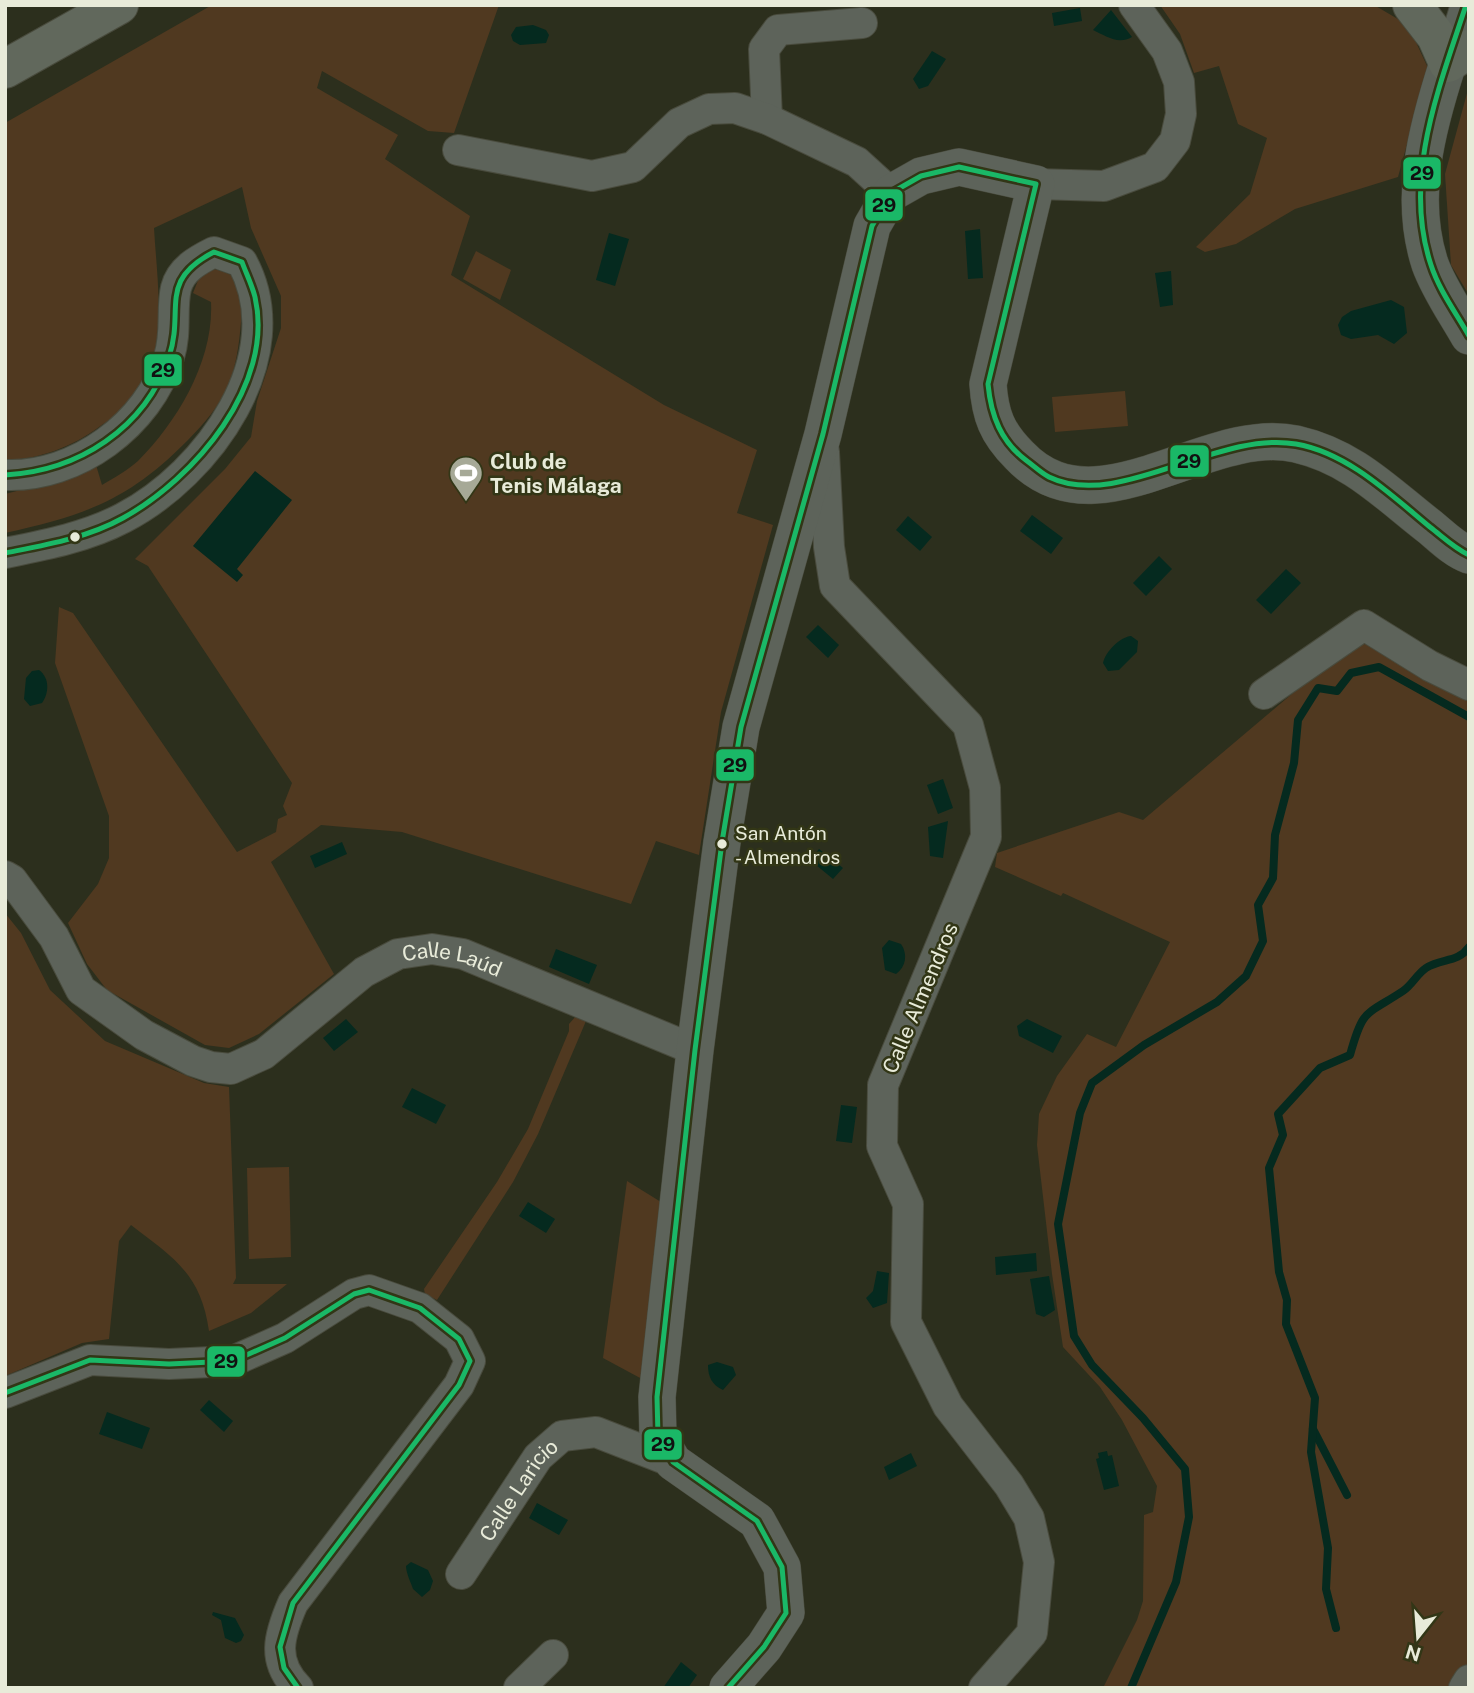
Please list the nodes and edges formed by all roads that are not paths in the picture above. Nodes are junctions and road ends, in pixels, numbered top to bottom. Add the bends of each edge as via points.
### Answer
1 (119, 5) edge
2 (1134, 5) edge
3 (1412, 5) edge
4 (1466, 5) edge
5 (862, 23) dead end
6 (1458, 56) edge
7 (5, 69) edge
8 (766, 119) junction
9 (458, 150) dead end
10 (1036, 184) junction
11 (891, 192) junction
12 (1469, 336) edge
13 (822, 434) junction
14 (5, 475) edge
15 (5, 553) edge
16 (1469, 555) edge
17 (1469, 685) edge
18 (1264, 694) dead end
19 (5, 876) edge
20 (695, 1050) junction
21 (5, 1393) edge
22 (673, 1462) junction
23 (461, 1574) dead end
24 (553, 1655) dead end
25 (1469, 1680) edge
26 (298, 1688) edge
27 (519, 1688) edge
28 (728, 1688) edge
29 (984, 1688) edge
30 (1464, 1688) edge

1 - 7 highway
2 - 10 street via 1167,51 1179,82 1181,114 1175,141 1155,167 1104,186
3 - 6 highway
4 - 6 street
5 - 8 street via 778,30 764,49
6 - 12 street via 1426,141 1420,180 1421,222 1431,265
8 - 9 street via 735,108 709,109 679,123 633,167 593,176
8 - 11 street via 857,162
10 - 11 street via 960,167 921,176
10 - 16 street via 988,384 990,412 1008,444 1028,465 1058,481 1090,487 1133,479 1236,444 1266,440 1296,444 1354,466
11 - 13 street via 872,226
13 - 20 street via 741,727
13 - 29 street, Calle Almendros via 835,586 968,725 985,788 986,837 883,1085 882,1146 908,1204 906,1322 948,1406 1029,1518 1039,1562 1032,1633
14 - 15 street via 20,476 81,459 130,424 154,395 169,358 176,331 176,287 191,263 214,252 242,262 253,283 256,357 231,417 160,494 123,518 77,536
17 - 18 street via 1364,625
19 - 20 street, Calle Laúd via 54,937 81,990 144,1035 193,1061 231,1069 264,1054 364,972 398,954 432,948 463,954
20 - 22 street via 657,1397 658,1436
21 - 26 street via 90,1360 233,1361 285,1338 354,1294 369,1290 420,1308 459,1339 470,1361 458,1385 289,1612 280,1640 281,1657 284,1674
22 - 23 street, Calle Laricio via 596,1432 562,1436 538,1457
22 - 28 street via 757,1521 782,1567 786,1613
24 - 27 street
25 - 30 street

